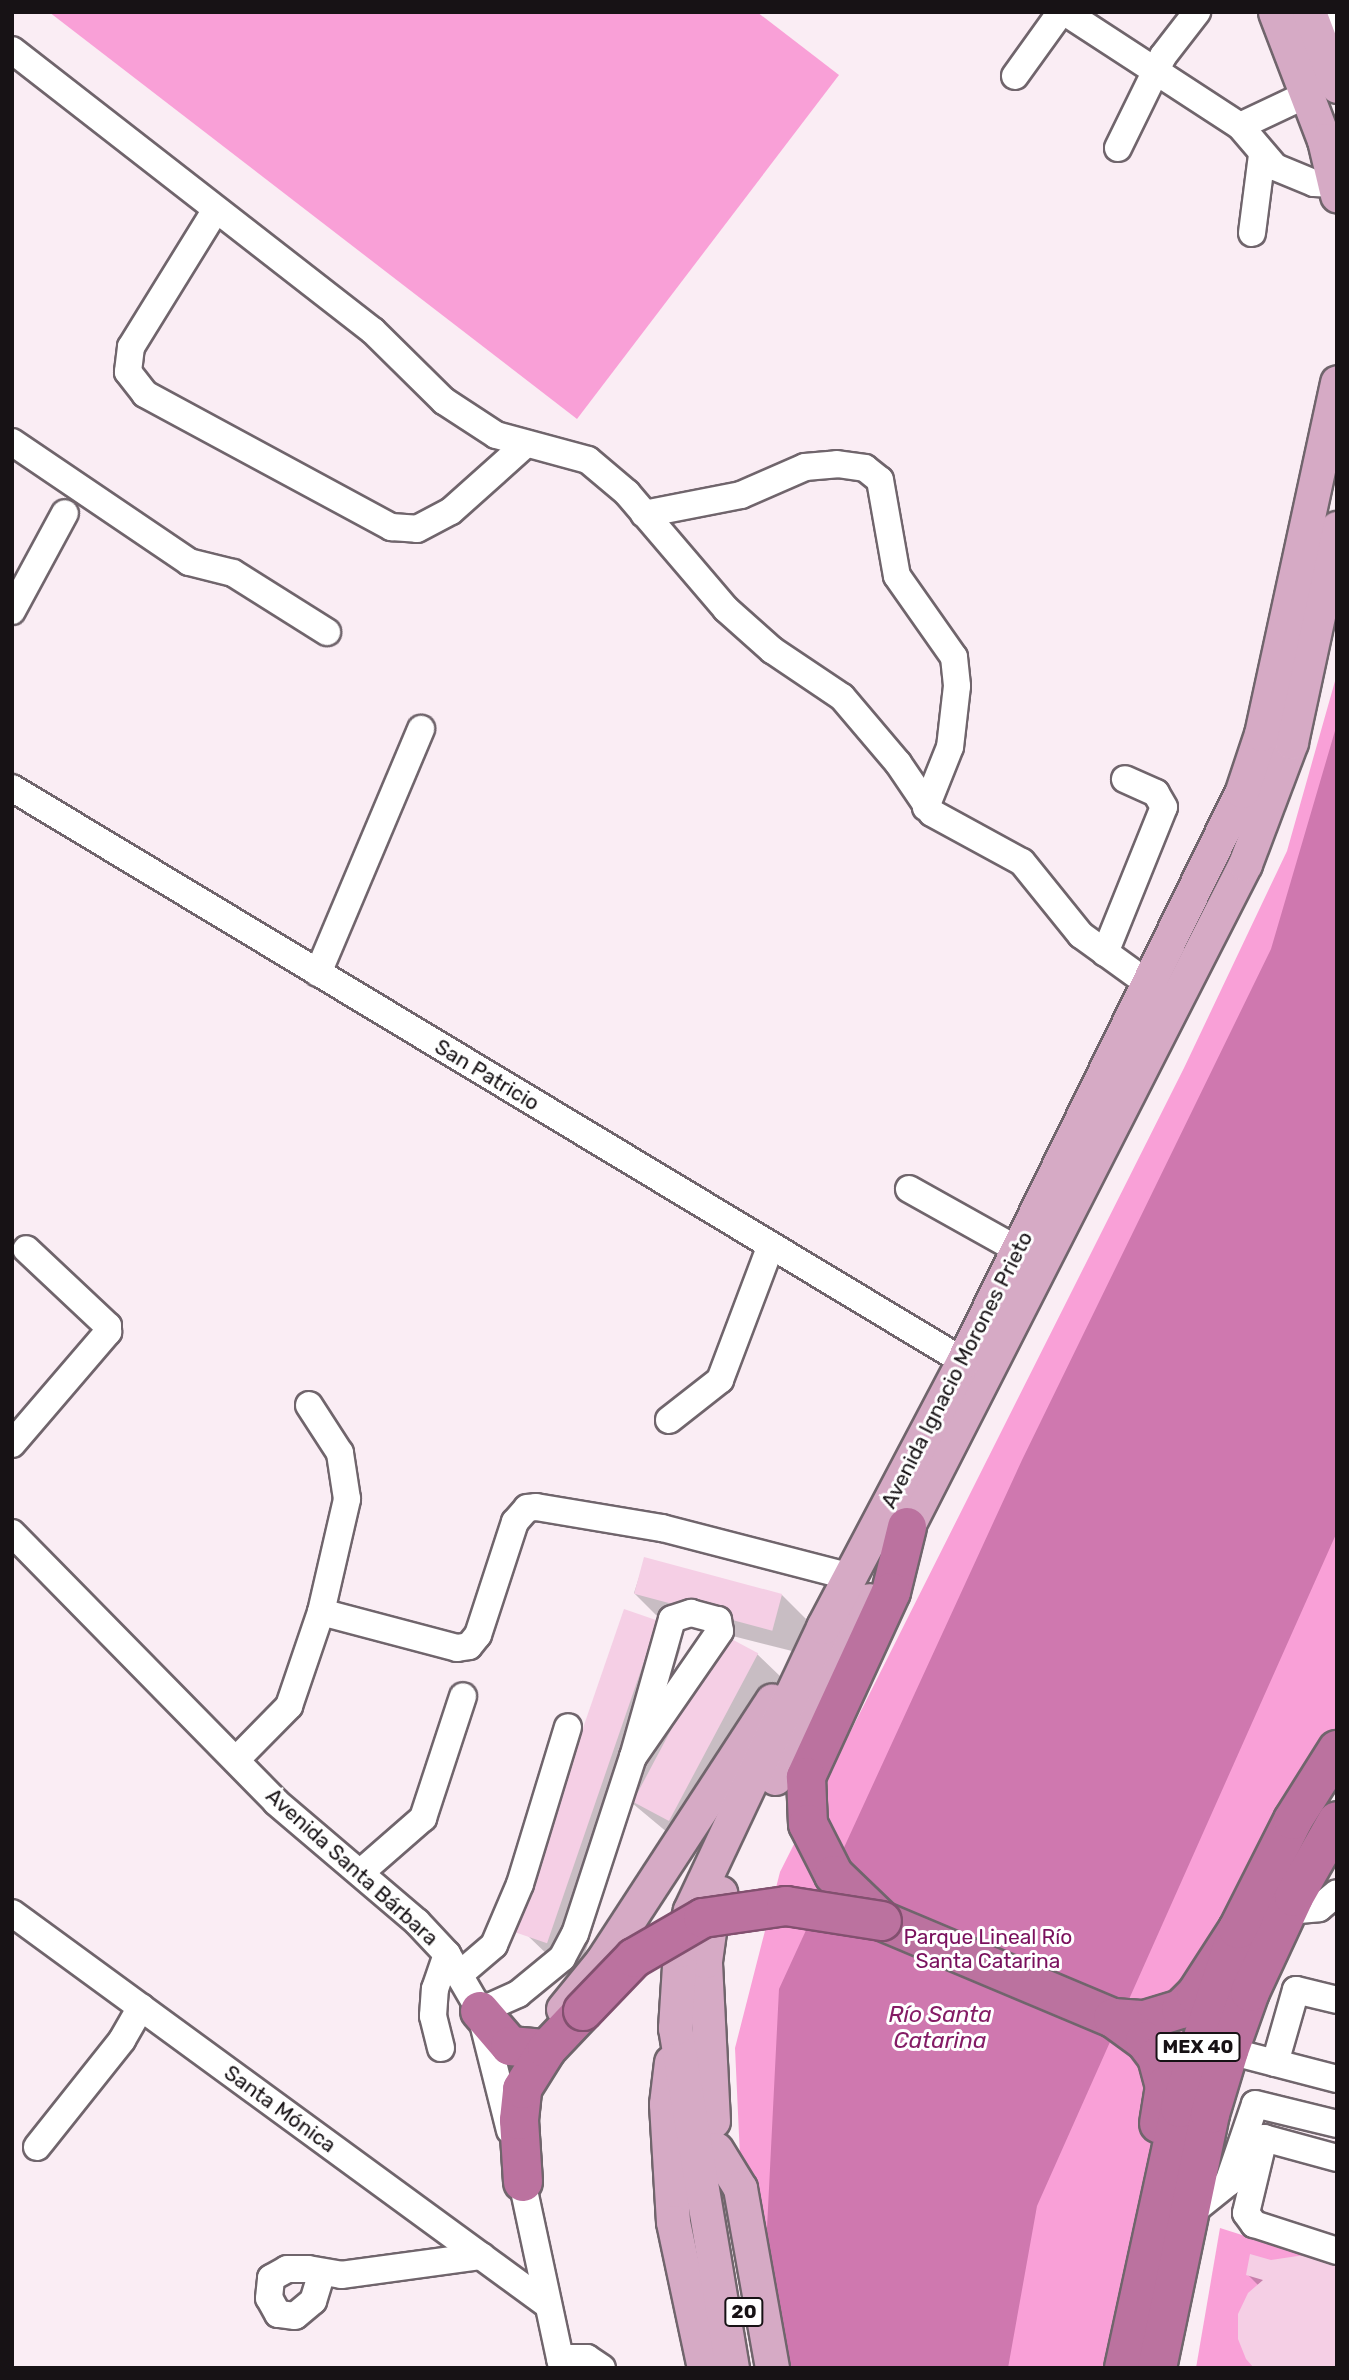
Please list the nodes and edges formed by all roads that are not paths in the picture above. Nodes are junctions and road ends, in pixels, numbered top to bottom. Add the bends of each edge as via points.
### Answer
1 (1063, 12) edge
2 (1197, 12) edge
3 (1275, 12) edge
4 (1308, 12) edge
5 (1319, 12) edge
6 (1337, 26) edge
7 (12, 50) edge
8 (1158, 72) junction
9 (1015, 76) dead end
10 (1322, 90) edge
11 (1240, 126) junction
12 (1118, 148) dead end
13 (1262, 155) junction
14 (1336, 190) edge
15 (215, 211) junction
16 (1252, 233) dead end
17 (1337, 382) edge
18 (12, 442) edge
19 (526, 444) junction
20 (65, 513) dead end
21 (644, 514) junction
22 (1337, 528) edge
23 (12, 611) edge
24 (327, 632) dead end
25 (421, 730) dead end
26 (1125, 779) dead end
27 (12, 788) edge
28 (926, 807) junction
29 (1105, 953) junction
30 (318, 973) junction
31 (1150, 985) junction
32 (909, 1189) dead end
33 (770, 1248) junction
34 (26, 1249) dead end
35 (1018, 1250) junction
36 (963, 1361) junction
37 (309, 1405) dead end
38 (669, 1420) dead end
39 (12, 1444) edge
40 (907, 1527) junction
41 (12, 1533) edge
42 (851, 1577) junction
43 (320, 1612) junction
44 (823, 1627) junction
45 (463, 1696) dead end
46 (568, 1727) dead end
47 (1337, 1750) edge
48 (633, 1757) junction
49 (236, 1760) junction
50 (1335, 1826) edge
51 (359, 1873) junction
52 (1337, 1893) edge
53 (1287, 1912) junction
54 (12, 1913) edge
55 (882, 1921) junction
56 (1238, 1929) junction
57 (453, 1964) junction
58 (1337, 2000) edge
59 (141, 2007) junction
60 (1112, 2017) junction
61 (490, 2023) junction
62 (675, 2028) junction
63 (441, 2048) dead end
64 (547, 2049) junction
65 (1229, 2051) junction
66 (1275, 2063) junction
67 (1335, 2071) edge
68 (1337, 2124) edge
69 (37, 2147) dead end
70 (716, 2149) junction
71 (1337, 2158) edge
72 (523, 2182) junction
73 (1188, 2215) junction
74 (1337, 2250) edge
75 (482, 2256) junction
76 (721, 2258) junction
77 (322, 2272) dead end
78 (548, 2305) junction
79 (561, 2363) edge
80 (602, 2368) edge
81 (704, 2368) edge
82 (732, 2368) edge
83 (755, 2368) edge
84 (772, 2368) edge
85 (1100, 2368) edge
86 (1124, 2368) edge
87 (1157, 2368) edge

1 - 8 street
1 - 9 street
2 - 8 street via 1163,55
3 - 10 main road
4 - 10 main road
5 - 6 street
7 - 15 street
8 - 11 street
8 - 12 street
10 - 11 street
10 - 14 main road
11 - 13 street
13 - 14 street via 1293,176
13 - 16 street
15 - 19 street via 373,331 444,401 496,435
15 - 19 street via 131,346 128,372 145,394 391,527 417,529 451,511
17 - 31 main road, Avenida Ignacio Morones Prieto via 1261,734 1214,856
18 - 24 street via 189,562 233,573
19 - 21 street via 588,460
20 - 23 street
21 - 28 street via 726,609 772,649 842,698 898,763
21 - 28 street via 741,495 805,467 838,464 865,468 880,480 897,576 928,617 955,667 950,747
22 - 40 main road, Avenida Ignacio Morones Prieto via 1291,742 1245,864
25 - 30 street
26 - 29 street via 1156,793 1164,807
27 - 30 street, San Patricio
28 - 29 street via 945,824 1023,862 1071,924
29 - 31 street
30 - 33 street, San Patricio
31 - 35 main road, Avenida Ignacio Morones Prieto
32 - 35 street
33 - 36 street, San Patricio
33 - 38 street via 720,1380
34 - 39 street via 108,1326 108,1332
35 - 36 main road, Avenida Ignacio Morones Prieto
36 - 42 main road, Avenida Ignacio Morones Prieto
37 - 43 street via 340,1453 347,1499
40 - 55 highway via 891,1592 806,1777 808,1824 834,1875
40 - 70 main road, Avenida Ignacio Morones Prieto via 757,1812 711,1917 705,1961
41 - 49 street, Avenida Santa Bárbara
42 - 43 street via 662,1528 536,1507 527,1508 514,1522 478,1635 469,1646 457,1648
42 - 44 main road, Avenida Ignacio Morones Prieto
43 - 49 street via 289,1706
44 - 61 main road via 744,1738 602,1961 553,2022 522,2041
44 - 62 main road, Avenida Ignacio Morones Prieto via 690,1910 680,1950
45 - 51 street via 423,1818
46 - 57 street via 520,1884 494,1945
47 - 56 highway, MEX 40 via 1293,1821
48 - 48 street via 720,1631 718,1620 691,1613 672,1619
48 - 61 street via 575,1934 562,1958
49 - 51 street, Avenida Santa Bárbara
50 - 53 highway, MEX 40
51 - 57 street, Avenida Santa Bárbara
52 - 53 street via 1319,1908
53 - 65 highway, MEX 40
54 - 59 street, Santa Mónica
55 - 60 highway
55 - 64 highway, bridge via 834,1910 777,1906 703,1918 634,1958
56 - 60 highway via 1196,1994 1181,2008 1145,2020
56 - 86 highway, MEX 40 via 1180,2108
57 - 61 street, Avenida Santa Bárbara
57 - 63 street via 435,1989 433,2016
58 - 66 street via 1296,1990
59 - 69 street via 122,2040
59 - 75 street, Santa Mónica
60 - 85 highway via 1145,2041 1157,2057 1165,2086
61 - 64 highway via 514,2048
61 - 72 street, Avenida Santa Bárbara
62 - 76 main road, Avenida Ignacio Morones Prieto
62 - 81 main road via 666,2104 667,2162 673,2222
64 - 72 highway via 522,2090
65 - 66 street
65 - 73 highway, MEX 40
66 - 67 street
68 - 73 street via 1255,2104 1228,2183
70 - 76 main road, Avenida Ignacio Morones Prieto
70 - 84 main road via 740,2188
71 - 74 street via 1264,2138 1246,2213 1254,2224
72 - 78 street, Avenida Santa Bárbara
73 - 87 highway, MEX 40
75 - 77 street via 341,2275
75 - 78 street, Santa Mónica
76 - 82 main road, Avenida Ignacio Morones Prieto
76 - 83 main road, 20
78 - 79 street, Avenida Santa Bárbara
79 - 80 street via 587,2358

